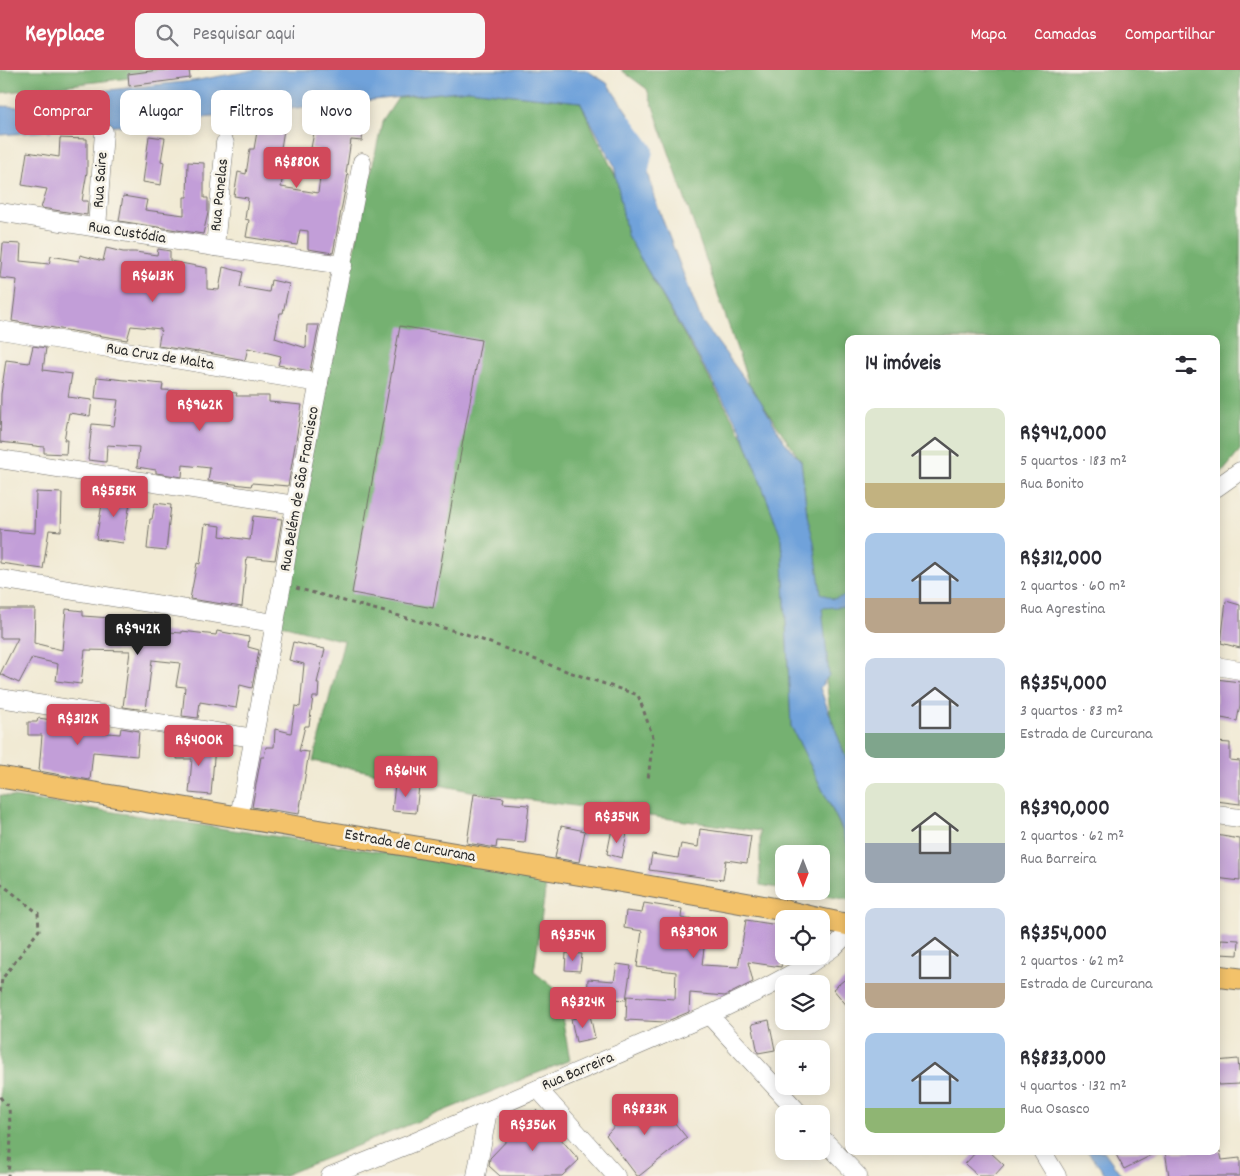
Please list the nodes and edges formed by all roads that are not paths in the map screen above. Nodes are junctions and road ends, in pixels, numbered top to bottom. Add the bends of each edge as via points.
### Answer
1 (104, 135) edge
2 (225, 143) dead end
3 (362, 162) dead end
4 (0, 212) edge
5 (97, 228) junction
6 (215, 247) junction
7 (343, 265) junction
8 (0, 330) edge
9 (319, 383) junction
10 (0, 459) edge
11 (1240, 471) edge
12 (1220, 485) edge
13 (295, 506) junction
14 (0, 579) edge
15 (274, 623) junction
16 (1220, 667) edge
17 (1240, 670) edge
18 (0, 698) edge
19 (254, 738) junction
20 (0, 777) edge
21 (1220, 816) edge
22 (239, 817) junction
23 (1240, 818) edge
24 (780, 910) edge
25 (830, 921) edge
26 (845, 924) edge
27 (845, 937) edge
28 (830, 950) edge
29 (808, 965) edge
30 (1220, 976) edge
31 (1240, 979) edge
32 (709, 1015) junction
33 (538, 1089) junction
34 (792, 1105) edge
35 (488, 1110) junction
36 (830, 1146) edge
37 (1044, 1155) edge
38 (330, 1176) edge
39 (476, 1176) edge
40 (616, 1176) edge
41 (858, 1176) edge
42 (1057, 1176) edge

1 - 5 street, Rua Saire
2 - 6 street, Rua Panelas
3 - 7 street, Rua Belém de São Francisco
4 - 5 street, Rua Custódia
5 - 6 street, Rua Custódia
6 - 7 street, Rua Custódia
7 - 9 street, Rua Belém de São Francisco
8 - 9 street, Rua Cruz de Malta
9 - 13 street, Rua Belém de São Francisco
10 - 13 street
11 - 12 street
13 - 15 street, Rua Belém de São Francisco
14 - 15 street
15 - 19 street, Rua Belém de São Francisco
16 - 17 street
18 - 19 street
19 - 22 street, Rua Belém de São Francisco
20 - 22 main road, Estrada de Curcurana
21 - 23 street
22 - 24 main road, Estrada de Curcurana
25 - 26 main road, Estrada de Curcurana
27 - 28 street, Rua Barreira
29 - 32 street, Rua Barreira
30 - 31 main road
32 - 33 street, Rua Barreira
32 - 34 street
33 - 35 street, Rua Barreira
33 - 40 street
35 - 38 street, Rua Barreira
35 - 39 street
36 - 41 street
37 - 42 street

